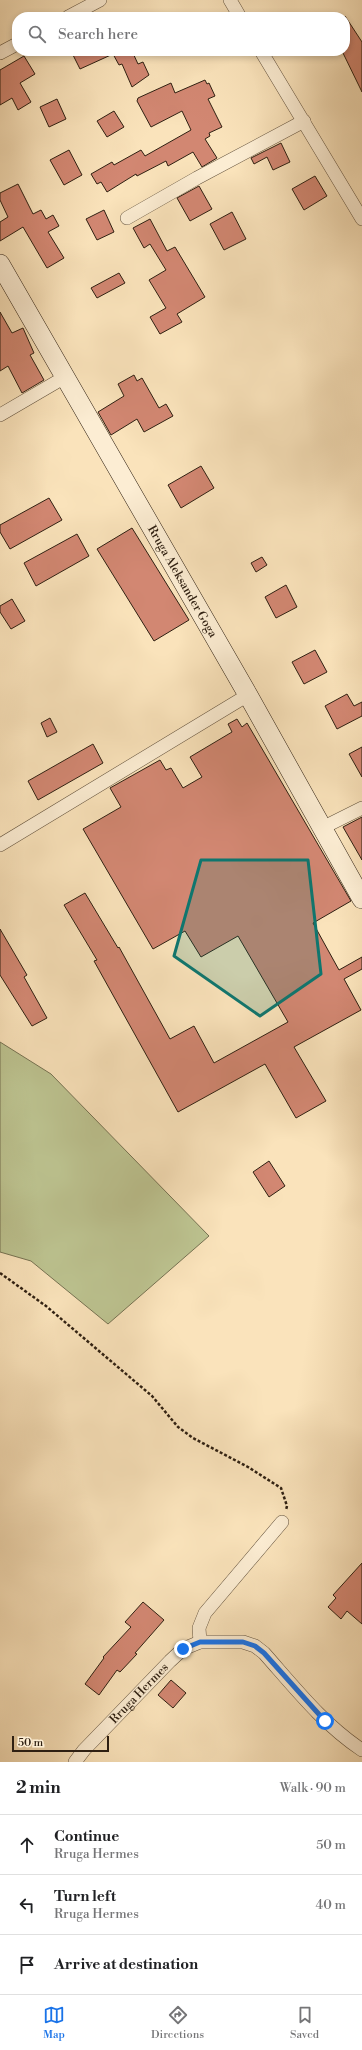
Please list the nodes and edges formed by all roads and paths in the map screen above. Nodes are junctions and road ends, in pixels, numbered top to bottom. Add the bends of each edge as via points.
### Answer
1 (100, 0) edge
2 (230, 0) edge
3 (77, 12) edge
4 (237, 12) edge
5 (12, 47) edge
6 (0, 53) edge
7 (264, 56) edge
8 (304, 121) junction
9 (127, 218) dead end
10 (362, 220) edge
11 (0, 264) edge
12 (65, 377) junction
13 (0, 415) edge
14 (248, 695) junction
15 (362, 808) edge
16 (322, 828) junction
17 (0, 845) edge
18 (362, 899) edge
19 (0, 1273) edge
20 (282, 1522) joint
21 (200, 1642) junction
22 (362, 1750) edge
23 (75, 1762) edge

1 - 3 street
2 - 4 street
5 - 6 street
7 - 8 street
8 - 9 street
8 - 10 street
11 - 12 main road, Rruga Aleksander Goga
12 - 13 street
12 - 14 main road, Rruga Aleksander Goga
14 - 16 main road, Rruga Aleksander Goga
14 - 17 street
15 - 16 street
16 - 18 main road, Rruga Aleksander Goga
19 - 20 path via 46,1306 152,1396 178,1427 192,1438 248,1467 281,1488 287,1506
20 - 21 street via 205,1614 199,1628
21 - 22 street, Rruga Hermes via 243,1642 255,1646 325,1721
21 - 23 street, Rruga Hermes via 183,1649 170,1661

